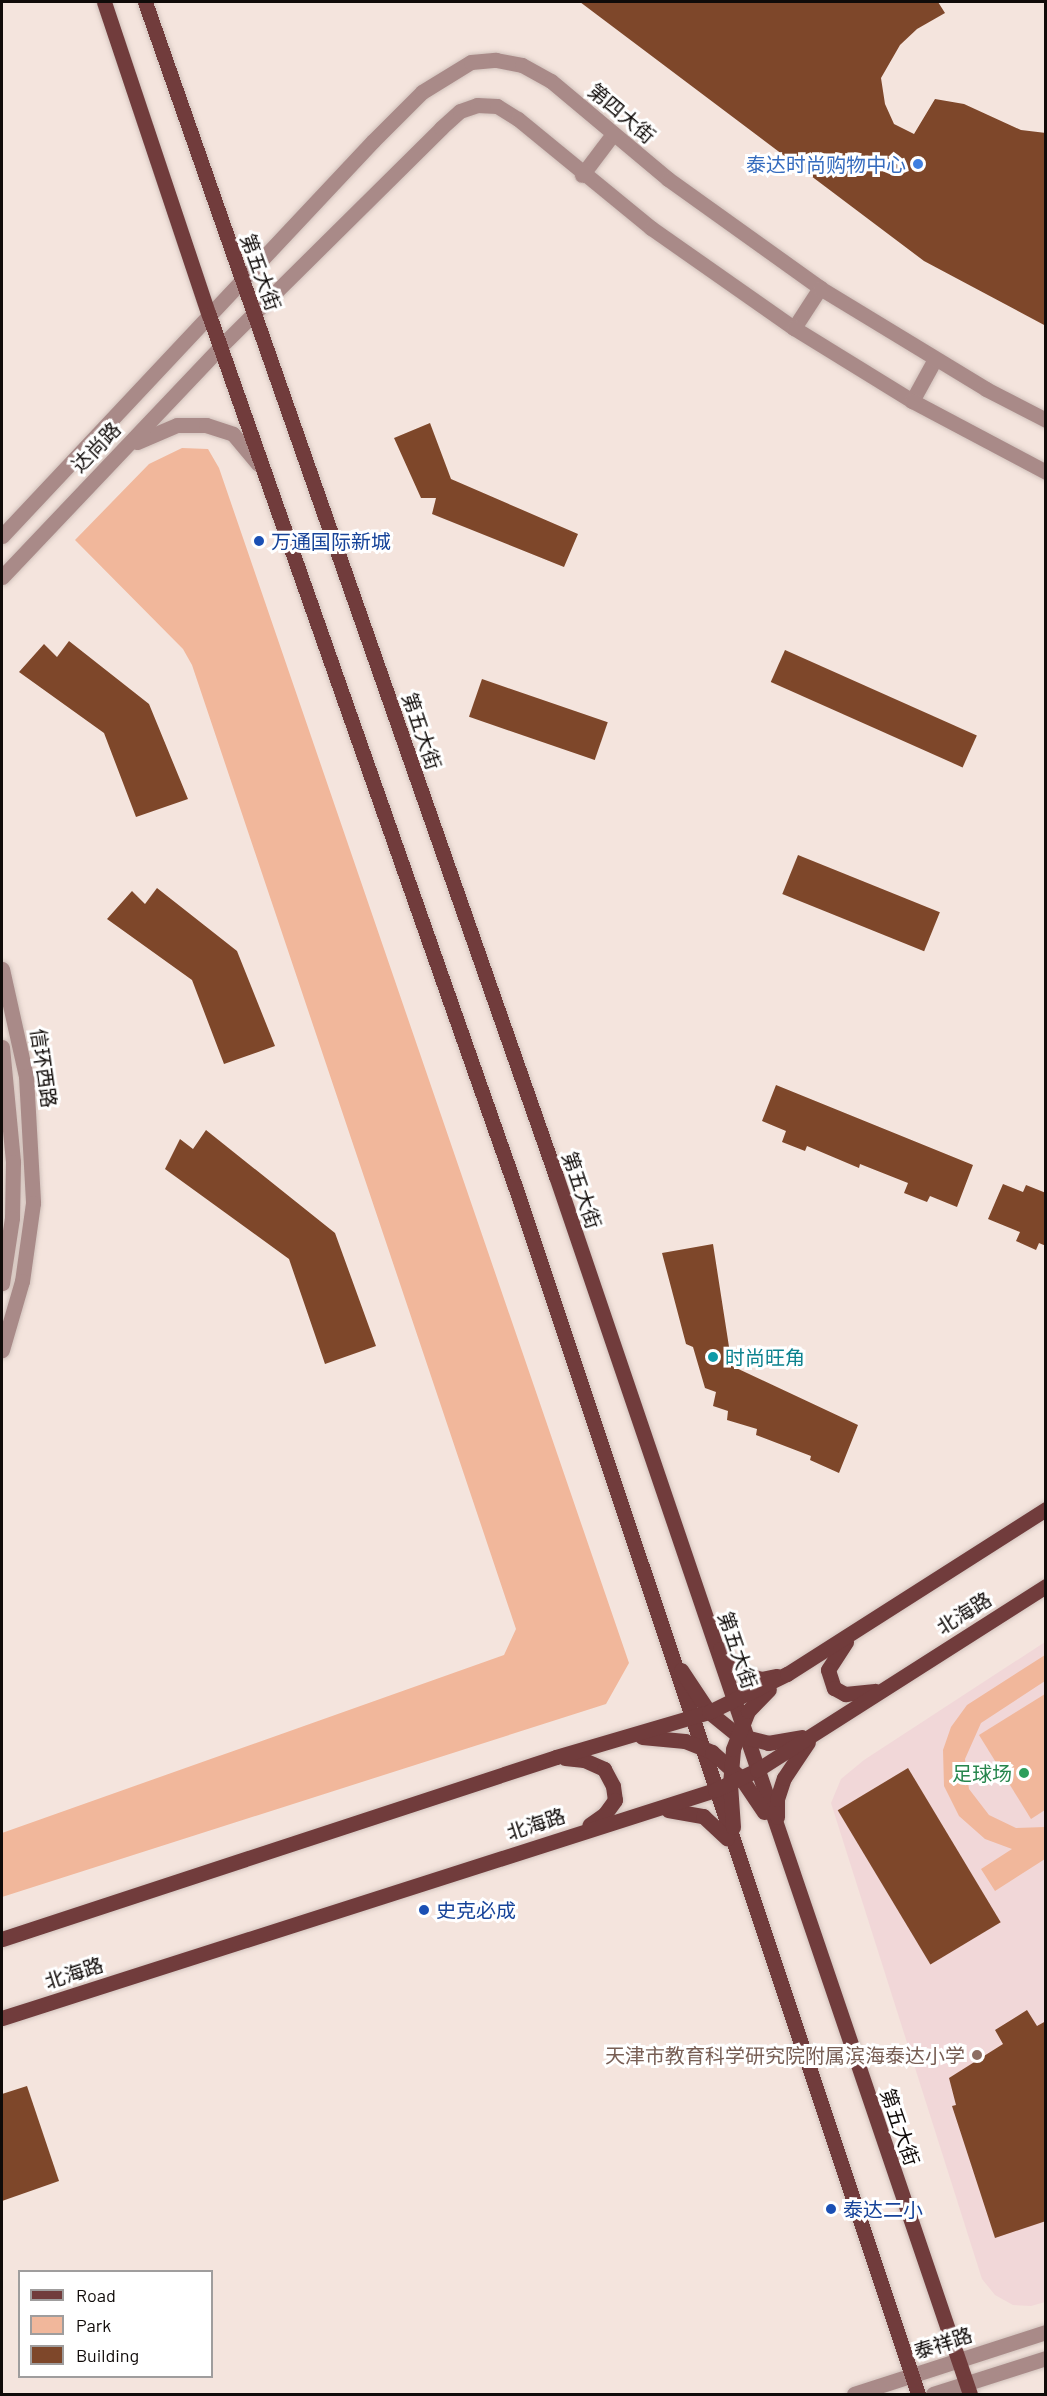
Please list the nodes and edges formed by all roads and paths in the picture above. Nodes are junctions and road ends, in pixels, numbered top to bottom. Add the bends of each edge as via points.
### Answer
1 (104, 2) edge
2 (146, 2) edge
3 (613, 134) junction
4 (582, 175) junction
5 (242, 282) junction
6 (820, 288) junction
7 (254, 314) junction
8 (209, 315) junction
9 (794, 328) junction
10 (220, 347) junction
11 (935, 359) junction
12 (912, 401) junction
13 (1046, 420) edge
14 (113, 460) junction
15 (1046, 472) edge
16 (266, 477) junction
17 (2, 536) edge
18 (2, 577) edge
19 (2, 969) edge
20 (2, 1047) edge
21 (2, 1283) edge
22 (2, 1350) edge
23 (1046, 1509) edge
24 (1046, 1586) edge
25 (709, 1628) junction
26 (858, 1629) junction
27 (666, 1645) junction
28 (787, 1674) junction
29 (892, 1684) junction
30 (734, 1702) junction
31 (709, 1712) junction
32 (691, 1719) junction
33 (820, 1730) junction
34 (742, 1733) junction
35 (615, 1740) junction
36 (700, 1746) junction
37 (556, 1756) junction
38 (757, 1770) junction
39 (734, 1776) junction
40 (715, 1790) junction
41 (641, 1814) junction
42 (580, 1832) junction
43 (780, 1844) junction
44 (738, 1857) junction
45 (2, 1939) edge
46 (2, 2018) edge
47 (1046, 2332) edge
48 (1046, 2358) edge
49 (959, 2361) junction
50 (912, 2376) junction
51 (968, 2389) edge
52 (854, 2394) edge
53 (918, 2394) edge
54 (933, 2394) edge

1 - 8 main road
2 - 5 main road, 第五大街
3 - 4 street
3 - 5 street, 第四大街 via 551,81 522,65 496,60 471,62 422,92
3 - 6 street, 第四大街 via 718,216
4 - 7 street via 518,119 497,106 477,105 460,111
4 - 9 street
5 - 7 main road, 第五大街
5 - 8 street, 第四大街
6 - 9 street
6 - 11 street, 第四大街
7 - 10 street
7 - 25 main road, 第五大街
8 - 10 main road
8 - 17 street, 达尚路
9 - 12 street
10 - 14 street, 达尚路
10 - 16 main road
11 - 12 street
11 - 13 street, 第四大街
12 - 15 street
14 - 16 street via 160,429 206,425 233,435 245,445
14 - 18 street, 达尚路
16 - 27 main road via 512,1177
19 - 22 street, 信环西路 via 26,1076 33,1203 22,1281
20 - 21 street, 信环西路 via 13,1162 12,1218
23 - 26 main road
24 - 29 main road, 北海路
25 - 28 main road via 723,1654 744,1674 761,1679
25 - 30 main road, 第五大街
26 - 28 main road
26 - 29 main road via 828,1670 834,1688 857,1695
27 - 31 main road
27 - 32 main road
28 - 30 main road
28 - 34 main road via 756,1701
29 - 33 main road, 北海路
30 - 31 main road
30 - 34 main road, 第五大街
31 - 32 main road
31 - 34 main road
32 - 35 main road
32 - 36 main road
33 - 34 main road via 778,1743
33 - 38 main road, 北海路
33 - 43 main road via 802,1750 779,1790 776,1812
34 - 38 main road, 第五大街
34 - 39 main road
35 - 36 main road via 654,1737
35 - 37 main road
36 - 39 main road
36 - 40 main road
37 - 42 main road via 584,1760 604,1769 614,1786 615,1800 605,1814
37 - 45 main road
38 - 39 main road, 北海路
38 - 43 main road, 第五大街
39 - 40 main road, 北海路
39 - 43 main road
39 - 44 main road
40 - 41 main road, 北海路
40 - 44 main road
41 - 42 main road, 北海路
41 - 44 main road via 678,1810 703,1816 724,1833
42 - 46 main road, 北海路
43 - 49 main road, 第五大街
44 - 50 main road
47 - 49 street, 泰祥路
48 - 51 street
49 - 50 street, 泰祥路
49 - 51 main road, 第五大街
50 - 52 street, 泰祥路
50 - 53 main road
51 - 54 street

